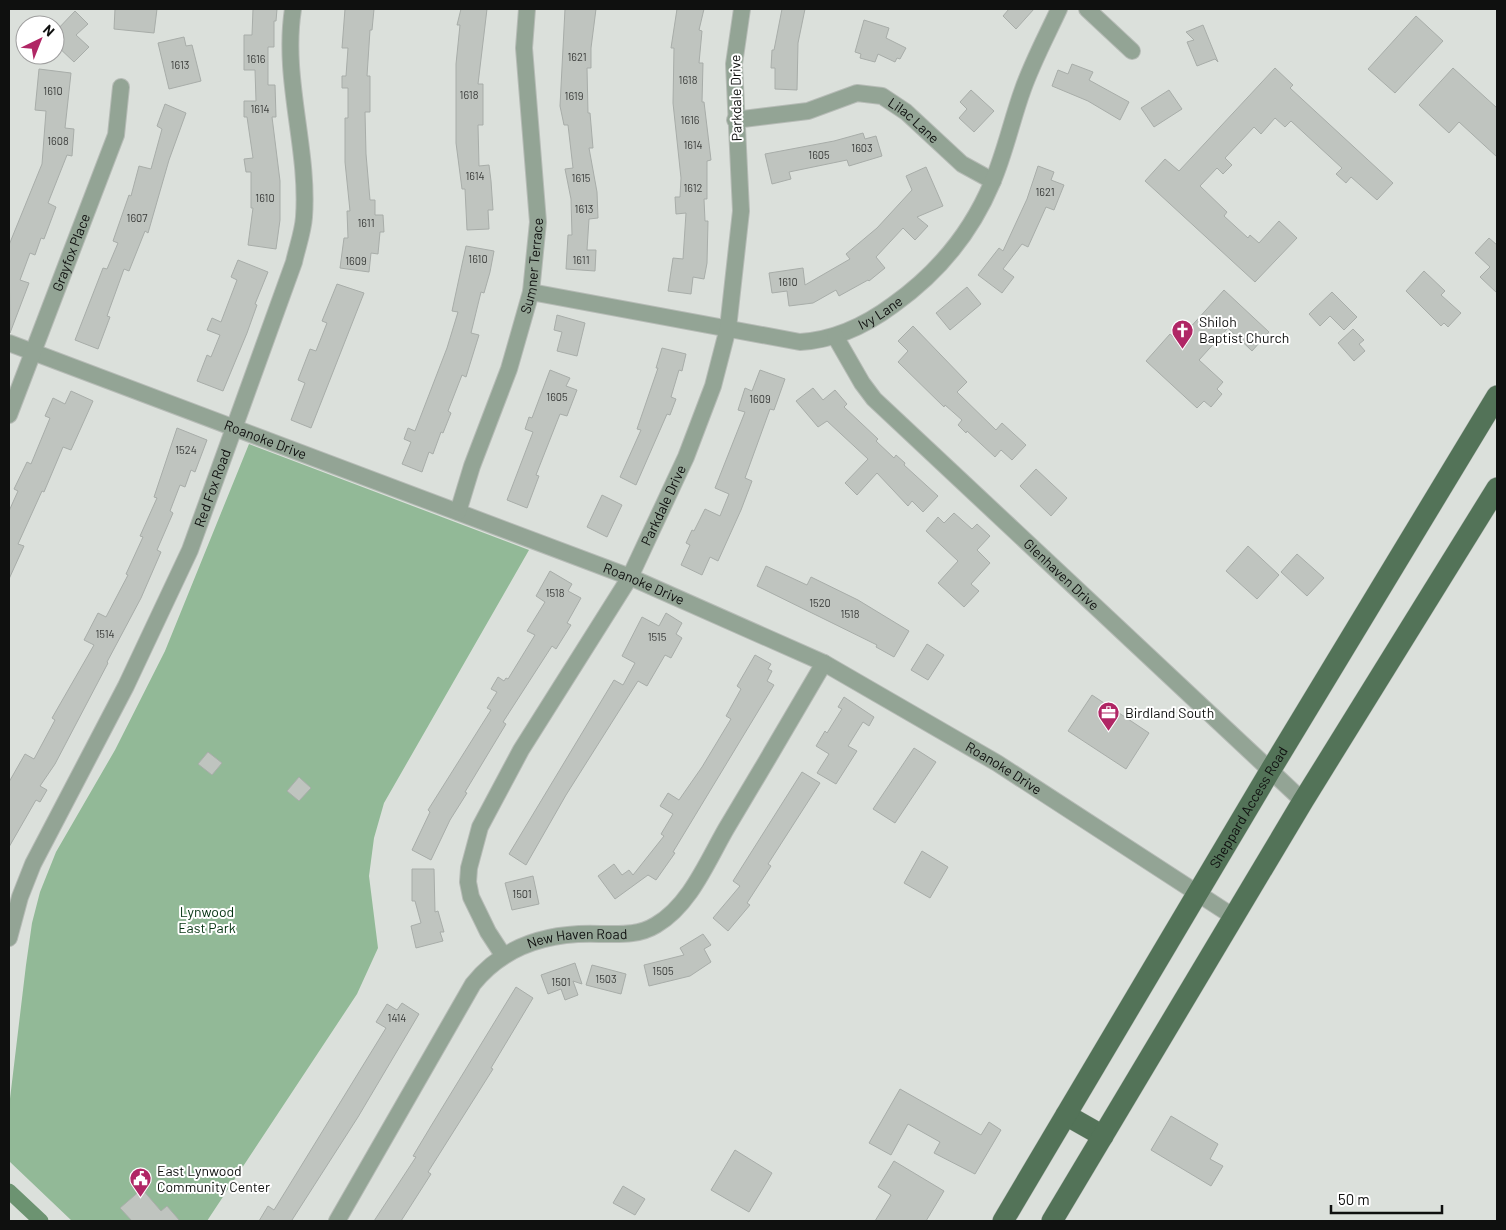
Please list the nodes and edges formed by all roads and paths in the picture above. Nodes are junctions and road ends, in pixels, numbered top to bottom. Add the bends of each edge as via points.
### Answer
1 (293, 9) edge
2 (527, 9) edge
3 (742, 9) edge
4 (1059, 9) edge
5 (1087, 9) edge
6 (1132, 51) dead end
7 (121, 87) dead end
8 (735, 120) junction
9 (993, 182) junction
10 (531, 292) junction
11 (728, 328) junction
12 (835, 336) junction
13 (9, 343) edge
14 (33, 352) junction
15 (1497, 396) edge
16 (9, 415) edge
17 (233, 428) junction
18 (1497, 488) edge
19 (458, 512) junction
20 (630, 577) junction
21 (824, 662) junction
22 (1270, 771) junction
23 (1303, 801) junction
24 (1197, 895) junction
25 (1234, 917) junction
26 (9, 934) edge
27 (503, 955) junction
28 (1066, 1115) junction
29 (1103, 1136) junction
30 (337, 1221) edge
31 (1003, 1221) edge
32 (1052, 1221) edge

1 - 17 street, Red Fox Road via 290,64 303,171 304,218 294,262
2 - 10 street, Sumner Terrace via 524,48 538,222
3 - 8 street, Parkdale Drive via 734,64
4 - 9 street, Ivy Lane via 1024,86
5 - 6 street
7 - 14 street, Grayfox Place via 116,135
8 - 9 street, Lilac Lane via 808,111 858,93 882,96 906,112 962,164
8 - 11 street, Parkdale Drive via 741,211
9 - 12 street, Ivy Lane via 964,236 937,270 879,314
10 - 11 street, Ivy Lane
10 - 19 street, Sumner Terrace via 509,369
11 - 12 street, Ivy Lane via 800,342
11 - 20 street, Parkdale Drive via 713,386 686,457
12 - 22 street, Glenhaven Drive via 862,383 881,405
13 - 14 street, Roanoke Drive
14 - 16 street, Grayfox Place
14 - 17 street, Roanoke Drive
15 - 22 main road, Sheppard Access Road
17 - 19 street, Roanoke Drive
17 - 26 street, Red Fox Road via 190,550 126,686 33,864
18 - 23 main road
19 - 20 street, Roanoke Drive
20 - 21 street, Roanoke Drive
20 - 27 street, Parkdale Drive via 521,750 480,827 468,882 471,897
21 - 24 street, Roanoke Drive via 997,763
21 - 27 street, New Haven Road via 704,868 672,913 641,932 549,936
22 - 23 street, Glenhaven Drive
22 - 24 main road, Sheppard Access Road
23 - 25 main road
24 - 25 street, Roanoke Drive
24 - 28 main road, Sheppard Access Road
25 - 29 main road
27 - 30 street, New Haven Road via 473,984
28 - 29 main road
28 - 31 main road, Sheppard Access Road
29 - 32 main road

